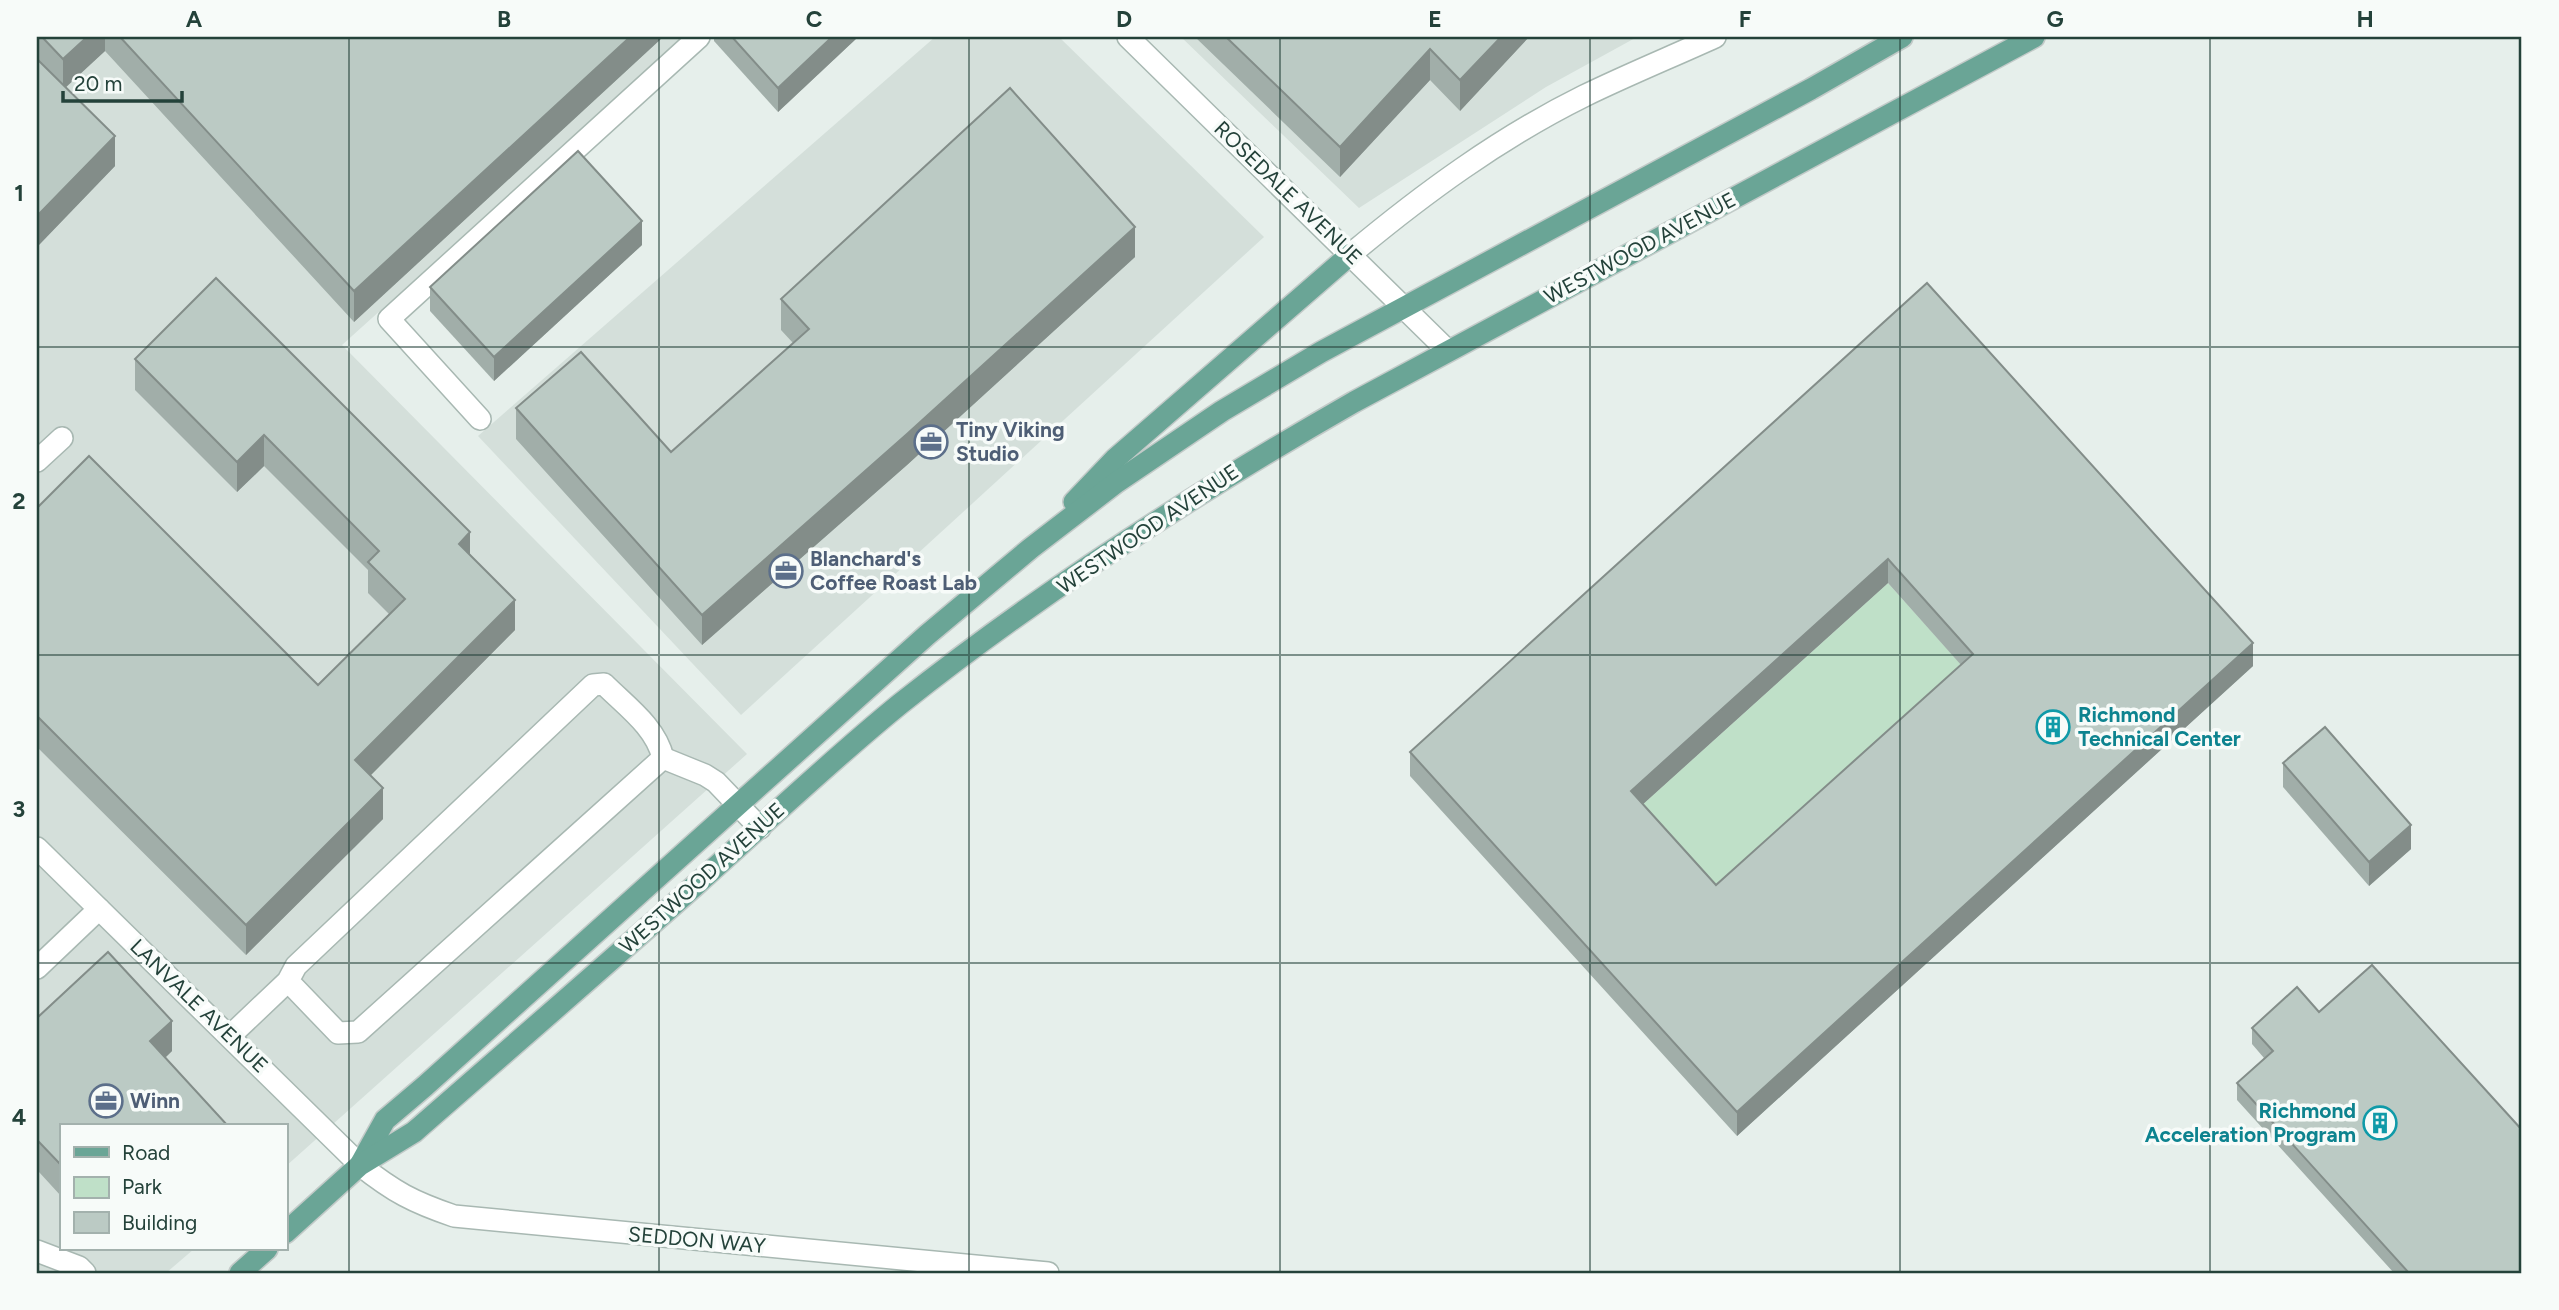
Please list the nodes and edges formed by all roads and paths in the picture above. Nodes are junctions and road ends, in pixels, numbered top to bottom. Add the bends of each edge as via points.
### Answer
1 (699, 37) edge
2 (1128, 37) edge
3 (1714, 37) edge
4 (1902, 37) edge
5 (2034, 37) edge
6 (1351, 254) junction
7 (1404, 306) junction
8 (1447, 350) junction
9 (480, 419) dead end
10 (62, 438) dead end
11 (37, 461) edge
12 (1031, 548) junction
13 (663, 758) junction
14 (738, 804) junction
15 (760, 828) junction
16 (37, 848) edge
17 (99, 909) junction
18 (37, 968) edge
19 (288, 981) junction
20 (230, 1037) junction
21 (360, 1165) junction
22 (287, 1231) edge
23 (266, 1250) edge
24 (37, 1251) edge
25 (85, 1273) edge
26 (240, 1273) edge
27 (1048, 1273) edge

1 - 9 street via 389,319
2 - 6 street, ROSEDALE AVENUE
3 - 6 street via 1583,96 1511,137 1426,193
4 - 7 main road, WESTWOOD AVENUE
5 - 8 main road, WESTWOOD AVENUE
6 - 7 street, ROSEDALE AVENUE
6 - 12 main road via 1115,459
7 - 8 street, ROSEDALE AVENUE
7 - 12 main road, WESTWOOD AVENUE via 1222,411 1117,482
8 - 15 main road, WESTWOOD AVENUE via 1252,460 1064,585 902,703
10 - 11 street
12 - 14 main road, WESTWOOD AVENUE
13 - 14 street via 705,775
13 - 19 street via 358,1032 338,1033
13 - 19 street via 652,732 604,684 593,685 296,966
14 - 15 street
14 - 21 main road, WESTWOOD AVENUE via 384,1120
15 - 21 main road, WESTWOOD AVENUE via 414,1132
16 - 17 street, LANVALE AVENUE
17 - 18 street
17 - 20 street, LANVALE AVENUE
19 - 20 street
20 - 21 street, LANVALE AVENUE
21 - 22 main road, WESTWOOD AVENUE
21 - 27 street, SEDDON WAY via 393,1191 454,1216
23 - 26 main road
24 - 25 street

